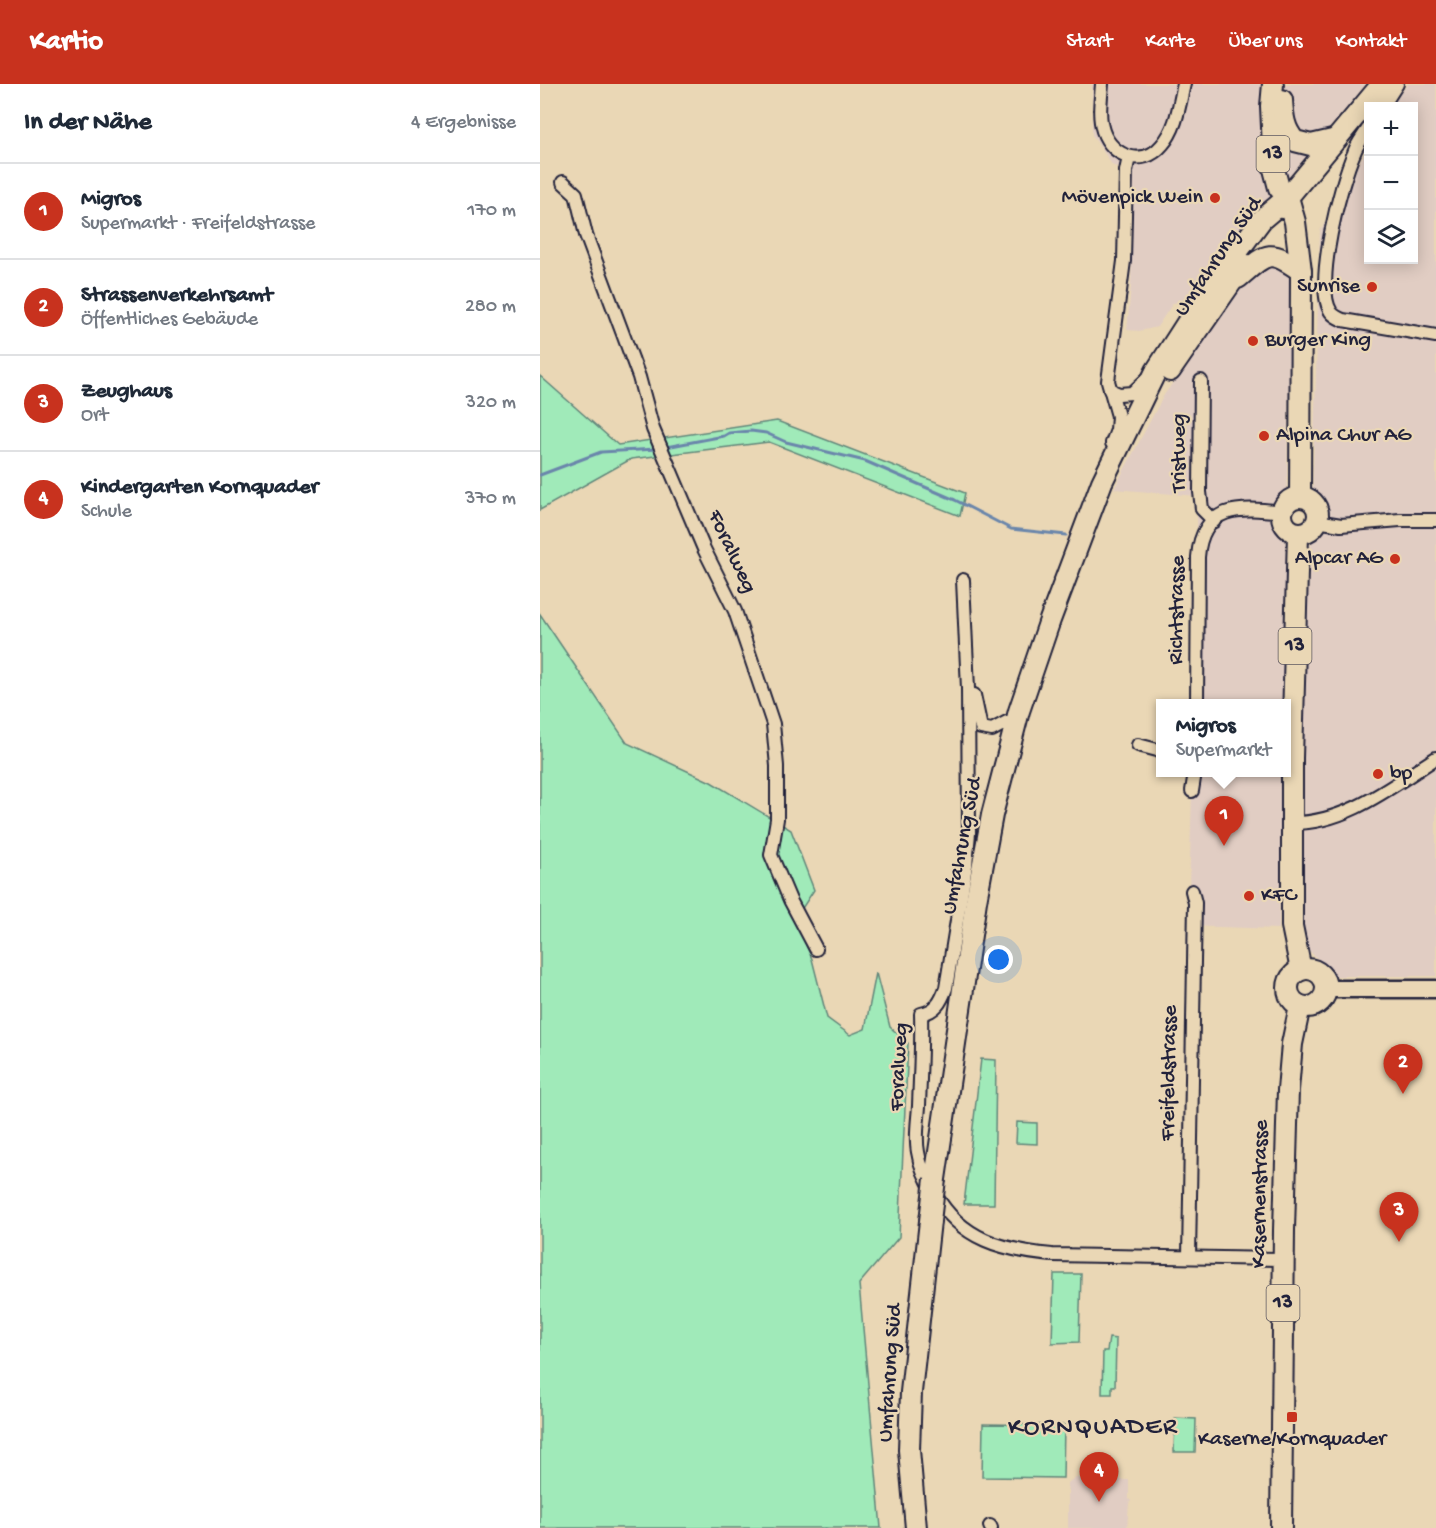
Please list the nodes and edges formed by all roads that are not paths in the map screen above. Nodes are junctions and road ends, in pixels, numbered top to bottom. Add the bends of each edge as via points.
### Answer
1 (1102, 84) edge
2 (1184, 84) edge
3 (1273, 84) edge
4 (1282, 84) edge
5 (1382, 84) edge
6 (1397, 84) edge
7 (1386, 102) edge
8 (1364, 135) edge
9 (1337, 139) junction
10 (1129, 158) junction
11 (563, 183) dead end
12 (1288, 197) junction
13 (1301, 271) junction
14 (1227, 287) junction
15 (1436, 336) edge
16 (1156, 371) junction
17 (1202, 381) dead end
18 (1110, 390) junction
19 (1102, 482) junction
20 (1299, 497) junction
21 (1282, 512) junction
22 (1436, 520) edge
23 (1214, 521) junction
24 (1317, 521) junction
25 (1298, 534) junction
26 (1083, 535) junction
27 (963, 580) dead end
28 (968, 689) junction
29 (1197, 699) edge
30 (1007, 722) dead end
31 (1291, 730) edge
32 (1138, 745) dead end
33 (1156, 750) edge
34 (1436, 758) edge
35 (1194, 777) edge
36 (1290, 777) edge
37 (1192, 791) dead end
38 (1291, 823) junction
39 (1192, 891) dead end
40 (816, 949) dead end
41 (1301, 970) junction
42 (1326, 989) junction
43 (1436, 989) edge
44 (1300, 1006) junction
45 (1189, 1257) junction
46 (1283, 1259) junction
47 (916, 1528) edge
48 (1281, 1528) edge

1 - 10 street via 1103,131 1108,142
2 - 10 street via 1173,129 1162,146 1147,156
3 - 12 main road, 13 via 1274,169 1279,188
4 - 9 main road via 1284,121 1294,141 1311,145
5 - 9 main road
6 - 7 street
8 - 15 street via 1347,171 1327,252 1328,306 1343,320
9 - 12 main road
10 - 18 street via 1124,261
11 - 40 street, Foralweg via 576,194 589,243 639,376 653,429 735,611 773,724 778,795 771,855
12 - 13 main road, 13
12 - 14 main road, Umfahrung Süd via 1268,234
12 - 16 main road, Umfahrung Süd via 1262,219 1203,298
13 - 14 main road via 1279,257 1267,256
13 - 20 main road, 13
14 - 26 main road, Umfahrung Süd via 1167,375
16 - 18 street via 1132,393
16 - 19 main road, Umfahrung Süd
17 - 23 street, Tristweg via 1200,492 1202,509
18 - 19 street via 1118,416 1117,430 1103,465
19 - 26 main road, Umfahrung Süd
20 - 21 main road via 1286,503
20 - 24 main road via 1314,503
21 - 23 street via 1240,508
21 - 25 main road via 1287,529
22 - 24 street via 1341,525
23 - 29 street, Richtstrasse via 1198,552
24 - 25 main road via 1310,531
25 - 31 main road, 13
26 - 47 main road, Umfahrung Süd, bridge via 1012,738 976,901 935,1179 911,1392 909,1450
27 - 28 street, Foralweg
28 - 30 street via 973,691 981,728 992,730
28 - 45 street, Foralweg via 966,865 943,996 931,1012 921,1014 918,1151 925,1178 955,1222 989,1242 1052,1255
32 - 33 street
34 - 38 street via 1345,812 1317,821
35 - 37 street
36 - 38 main road, 13
38 - 41 main road, 13 via 1292,926
39 - 45 street, Freifeldstrasse via 1195,903
41 - 42 main road via 1316,972
41 - 44 main road via 1290,978 1288,992
42 - 43 main road
42 - 44 main road via 1317,1004
44 - 46 main road, Kasernenstrasse / 13 via 1288,1090
45 - 46 street, Foralweg
46 - 48 main road, Kasernenstrasse / 13

